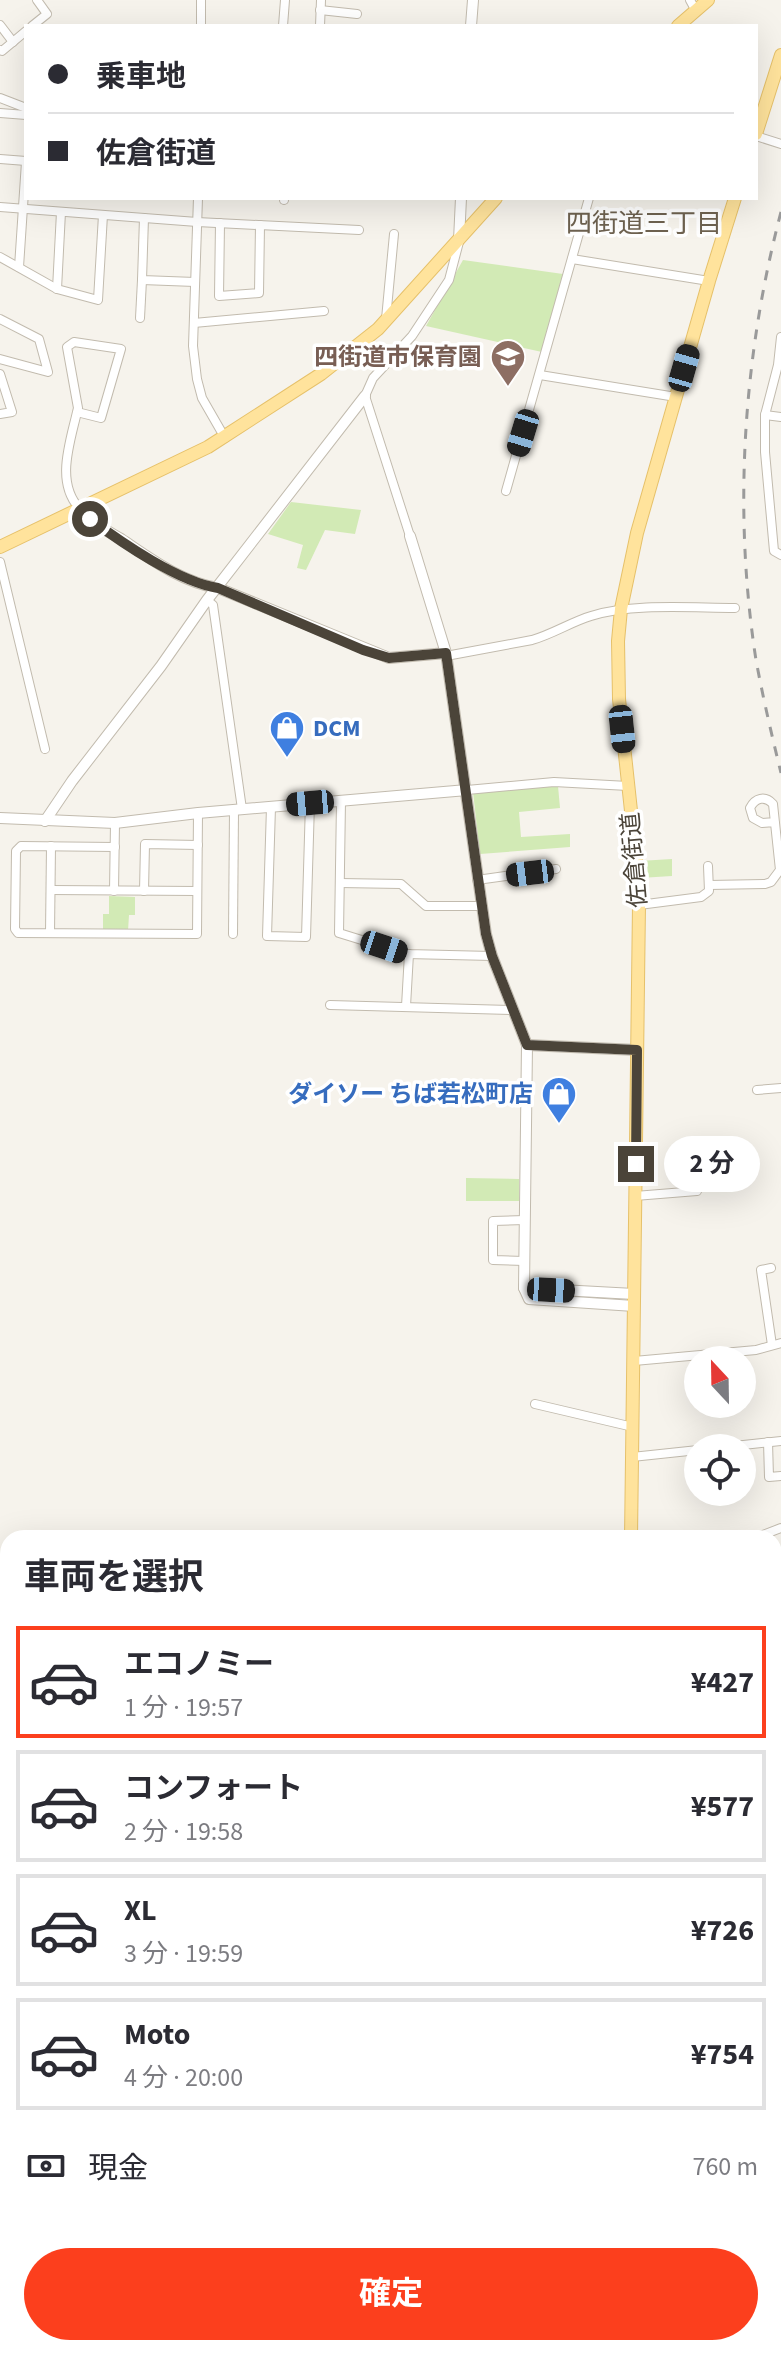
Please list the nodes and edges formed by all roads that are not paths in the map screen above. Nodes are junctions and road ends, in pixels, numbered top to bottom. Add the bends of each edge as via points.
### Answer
1 (37, 0) edge
2 (201, 0) edge
3 (285, 0) edge
4 (321, 0) edge
5 (473, 0) edge
6 (708, 0) edge
7 (693, 6) edge
8 (320, 10) junction
9 (357, 14) dead end
10 (34, 24) edge
11 (201, 24) edge
12 (283, 24) edge
13 (320, 24) edge
14 (471, 24) edge
15 (680, 24) edge
16 (0, 25) edge
17 (24, 33) edge
18 (13, 42) junction
19 (0, 50) edge
20 (781, 55) edge
21 (0, 98) edge
22 (24, 107) edge
23 (0, 113) edge
24 (24, 115) edge
25 (758, 129) edge
26 (758, 136) edge
27 (781, 144) edge
28 (0, 159) edge
29 (24, 162) edge
30 (24, 193) edge
31 (198, 200) edge
32 (461, 200) edge
33 (494, 200) edge
34 (588, 200) edge
35 (734, 200) edge
36 (0, 207) edge
37 (23, 209) junction
38 (61, 212) junction
39 (103, 215) junction
40 (144, 218) junction
41 (197, 222) junction
42 (220, 223) junction
43 (260, 225) junction
44 (359, 230) dead end
45 (394, 234) dead end
46 (459, 240) junction
47 (0, 257) edge
48 (572, 259) junction
49 (19, 267) junction
50 (142, 280) junction
51 (709, 281) junction
52 (195, 282) junction
53 (57, 289) junction
54 (324, 311) dead end
55 (140, 318) dead end
56 (0, 319) edge
57 (386, 320) junction
58 (194, 323) junction
59 (781, 337) edge
60 (0, 359) edge
61 (0, 374) edge
62 (540, 375) junction
63 (365, 396) junction
64 (676, 397) junction
65 (77, 412) junction
66 (0, 414) edge
67 (765, 415) junction
68 (781, 417) edge
69 (225, 438) junction
70 (506, 491) dead end
71 (80, 509) junction
72 (410, 536) joint
73 (0, 547) edge
74 (781, 555) edge
75 (0, 562) edge
76 (218, 588) junction
77 (207, 600) junction
78 (735, 608) dead end
79 (621, 609) junction
80 (446, 654) junction
81 (45, 749) dead end
82 (628, 786) junction
83 (467, 790) junction
84 (341, 801) junction
85 (310, 803) junction
86 (271, 807) junction
87 (238, 809) junction
88 (198, 813) junction
89 (0, 818) edge
90 (45, 821) junction
91 (775, 822) dead end
92 (115, 823) junction
93 (198, 845) junction
94 (51, 846) junction
95 (115, 847) junction
96 (708, 866) dead end
97 (556, 869) dead end
98 (477, 880) junction
99 (340, 883) junction
100 (709, 885) junction
101 (51, 890) junction
102 (114, 891) junction
103 (144, 891) junction
104 (197, 891) junction
105 (639, 905) junction
106 (482, 906) junction
107 (50, 933) junction
108 (233, 934) dead end
109 (409, 954) junction
110 (492, 956) junction
111 (330, 1005) dead end
112 (406, 1006) junction
113 (513, 1010) junction
114 (527, 1045) junction
115 (637, 1050) junction
116 (781, 1088) edge
117 (757, 1090) dead end
118 (697, 1191) dead end
119 (635, 1196) junction
120 (525, 1220) junction
121 (524, 1261) junction
122 (771, 1268) dead end
123 (634, 1300) junction
124 (776, 1344) edge
125 (634, 1361) junction
126 (535, 1404) dead end
127 (633, 1427) junction
128 (781, 1441) edge
129 (768, 1442) junction
130 (756, 1443) edge
131 (684, 1451) edge
132 (632, 1457) junction
133 (781, 1476) edge
134 (631, 1530) edge

1 - 10 street via 47,14
2 - 11 street
3 - 12 street
4 - 8 street
5 - 14 street
6 - 7 main road
7 - 15 main road
8 - 9 street
8 - 13 street
16 - 18 street
17 - 18 street
18 - 19 street
20 - 25 main road
21 - 22 street
23 - 24 street
26 - 27 street
28 - 29 street
30 - 37 street
31 - 41 street
32 - 46 street
33 - 46 main road
34 - 48 street
35 - 51 main road, 佐倉街道
36 - 37 street
37 - 38 street
37 - 49 street
38 - 39 street
38 - 53 street
39 - 40 street
39 - 53 street via 98,300
40 - 41 street
40 - 50 street
41 - 42 street
41 - 52 street
42 - 43 street
42 - 43 street via 219,296 259,293
43 - 44 street
45 - 57 street
46 - 57 main road
46 - 63 street via 449,280 412,336 373,378
47 - 49 street
48 - 51 street
48 - 62 street
49 - 53 street
50 - 52 street
50 - 55 street
51 - 64 main road, 佐倉街道
52 - 58 street
54 - 58 street
56 - 60 street via 39,339 48,372
57 - 69 main road via 357,348
58 - 69 street via 202,398
59 - 67 street
61 - 66 street via 12,412
62 - 64 street
62 - 70 street
63 - 72 street
63 - 76 street
64 - 79 main road, 佐倉街道
65 - 65 street via 67,347 74,342 121,349 101,418
65 - 71 street via 67,487
67 - 68 street
67 - 74 street via 774,551
69 - 71 main road
71 - 73 main road
71 - 76 street via 170,571
72 - 80 street
75 - 81 street
76 - 77 street
76 - 80 street via 389,658
77 - 87 street via 213,605
77 - 90 street
78 - 79 street
79 - 80 street via 588,616 532,640
79 - 82 main road, 佐倉街道 via 618,666
80 - 83 street
82 - 83 street via 554,782
82 - 105 main road, 佐倉街道
83 - 84 street
83 - 98 street
84 - 85 street
84 - 99 street
85 - 86 street
85 - 86 street via 306,937 267,936
86 - 87 street
87 - 88 street
87 - 108 street
88 - 92 street
88 - 93 street
89 - 90 street
90 - 92 street
91 - 100 street via 780,870 771,882
92 - 95 street
93 - 103 street via 145,844
93 - 104 street
94 - 95 street
94 - 101 street
94 - 107 street via 21,846 16,851 15,929
95 - 102 street
96 - 100 street
97 - 98 street
98 - 106 street
99 - 106 street via 401,884 426,906
99 - 109 street via 339,933
100 - 105 street via 701,897
101 - 102 street
101 - 107 street
102 - 103 street
103 - 104 street
104 - 107 street via 197,934
105 - 115 main road, 佐倉街道
106 - 110 street
109 - 110 street
109 - 112 street
110 - 113 street
111 - 112 street
112 - 113 street
113 - 114 street
114 - 115 street
114 - 120 street
115 - 119 main road, 佐倉街道
116 - 117 street
118 - 119 street
119 - 123 main road, 佐倉街道
120 - 121 street
120 - 121 street via 493,1221 493,1260
121 - 123 street via 529,1299
122 - 124 street via 761,1270
123 - 125 main road, 佐倉街道
124 - 125 street
125 - 127 main road, 佐倉街道
126 - 127 street
127 - 132 main road, 佐倉街道
128 - 129 street
129 - 130 street
129 - 133 street via 769,1477
131 - 132 street
132 - 134 main road, 佐倉街道

